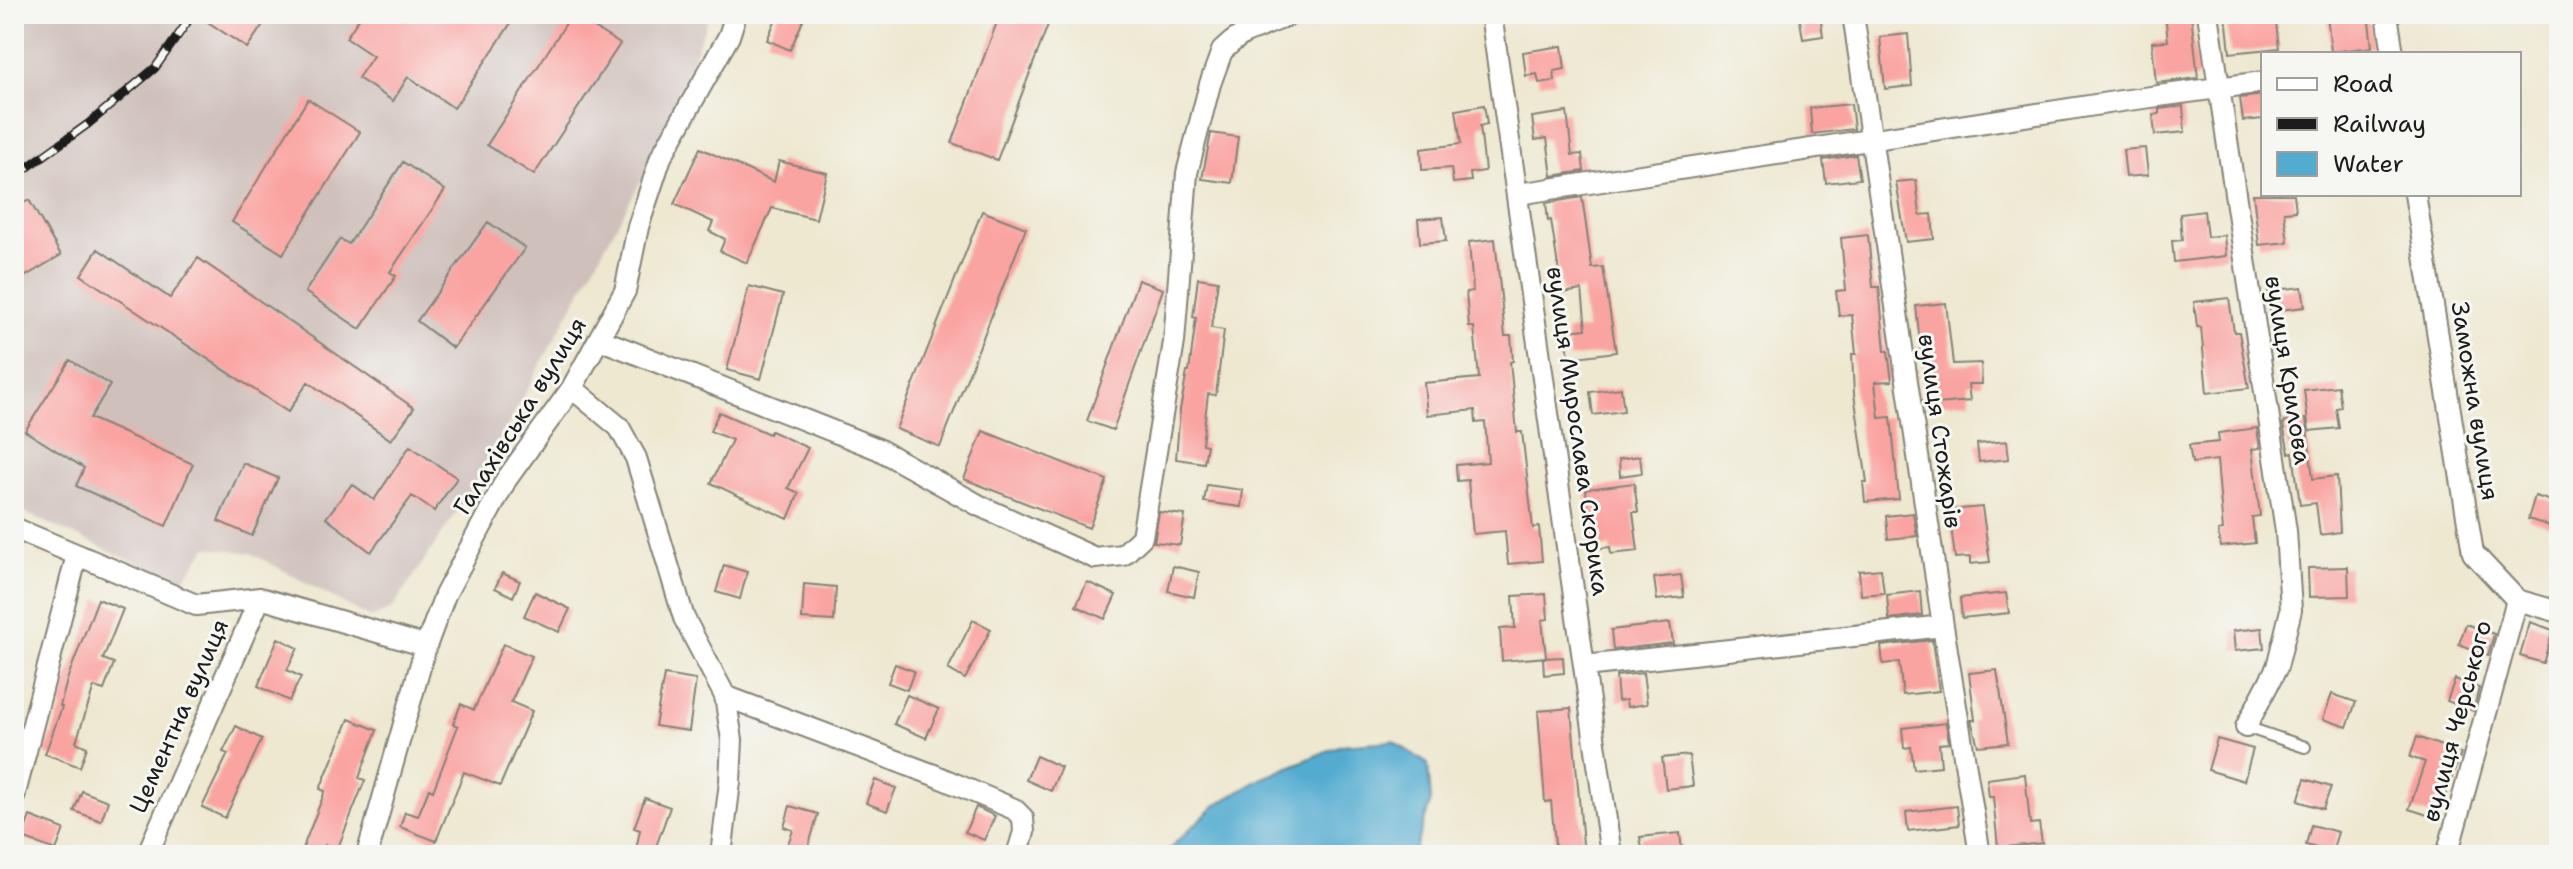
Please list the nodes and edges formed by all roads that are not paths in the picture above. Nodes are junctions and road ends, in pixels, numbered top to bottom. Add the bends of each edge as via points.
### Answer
1 (736, 14) edge
2 (1292, 14) edge
3 (1491, 14) edge
4 (1853, 14) edge
5 (2208, 14) edge
6 (2387, 14) edge
7 (2393, 52) edge
8 (2261, 82) edge
9 (2219, 89) junction
10 (1870, 141) junction
11 (1518, 194) junction
12 (2415, 196) edge
13 (599, 339) junction
14 (572, 388) junction
15 (14, 528) edge
16 (77, 555) junction
17 (260, 598) junction
18 (2517, 600) junction
19 (2559, 612) edge
20 (1943, 626) junction
21 (426, 646) junction
22 (1585, 666) junction
23 (725, 696) junction
24 (2246, 727) joint
25 (2305, 747) dead end
26 (14, 797) edge
27 (147, 855) edge
28 (367, 855) edge
29 (721, 855) edge
30 (1017, 855) edge
31 (1611, 855) edge
32 (1980, 855) edge
33 (2447, 855) edge

1 - 13 street, Галахівська вулиця via 729,36 661,157 638,227 625,291
2 - 13 street via 1232,42 1222,51 1210,84 1187,173 1174,342 1142,537 1123,555 1095,558 980,506 878,449
3 - 11 street, вулиця Мирослава Скорика
4 - 10 street, вулиця Стожарів
5 - 9 street, вулиця Крилова
6 - 7 street
8 - 9 street
9 - 10 street
9 - 24 street, вулиця Крилова via 2286,531 2291,610 2277,667
10 - 11 street
10 - 20 street, вулиця Стожарів
11 - 22 street, вулиця Мирослава Скорика
12 - 18 street, Заможна вулиця via 2473,553
13 - 14 street, Галахівська вулиця
14 - 21 street, Галахівська вулиця via 506,480 445,595
14 - 23 street via 619,427 636,458 684,618
15 - 16 street
16 - 17 street via 196,605
16 - 26 street
17 - 21 street
17 - 27 street, Цементна вулиця
18 - 19 street
18 - 33 street, вулиця Черського
20 - 22 street
20 - 32 street, вулиця Стожарів
21 - 28 street, Галахівська вулиця
22 - 31 street, вулиця Мирослава Скорика
23 - 29 street via 732,740
23 - 30 street via 1014,809 1023,818 1024,832
24 - 25 lane

